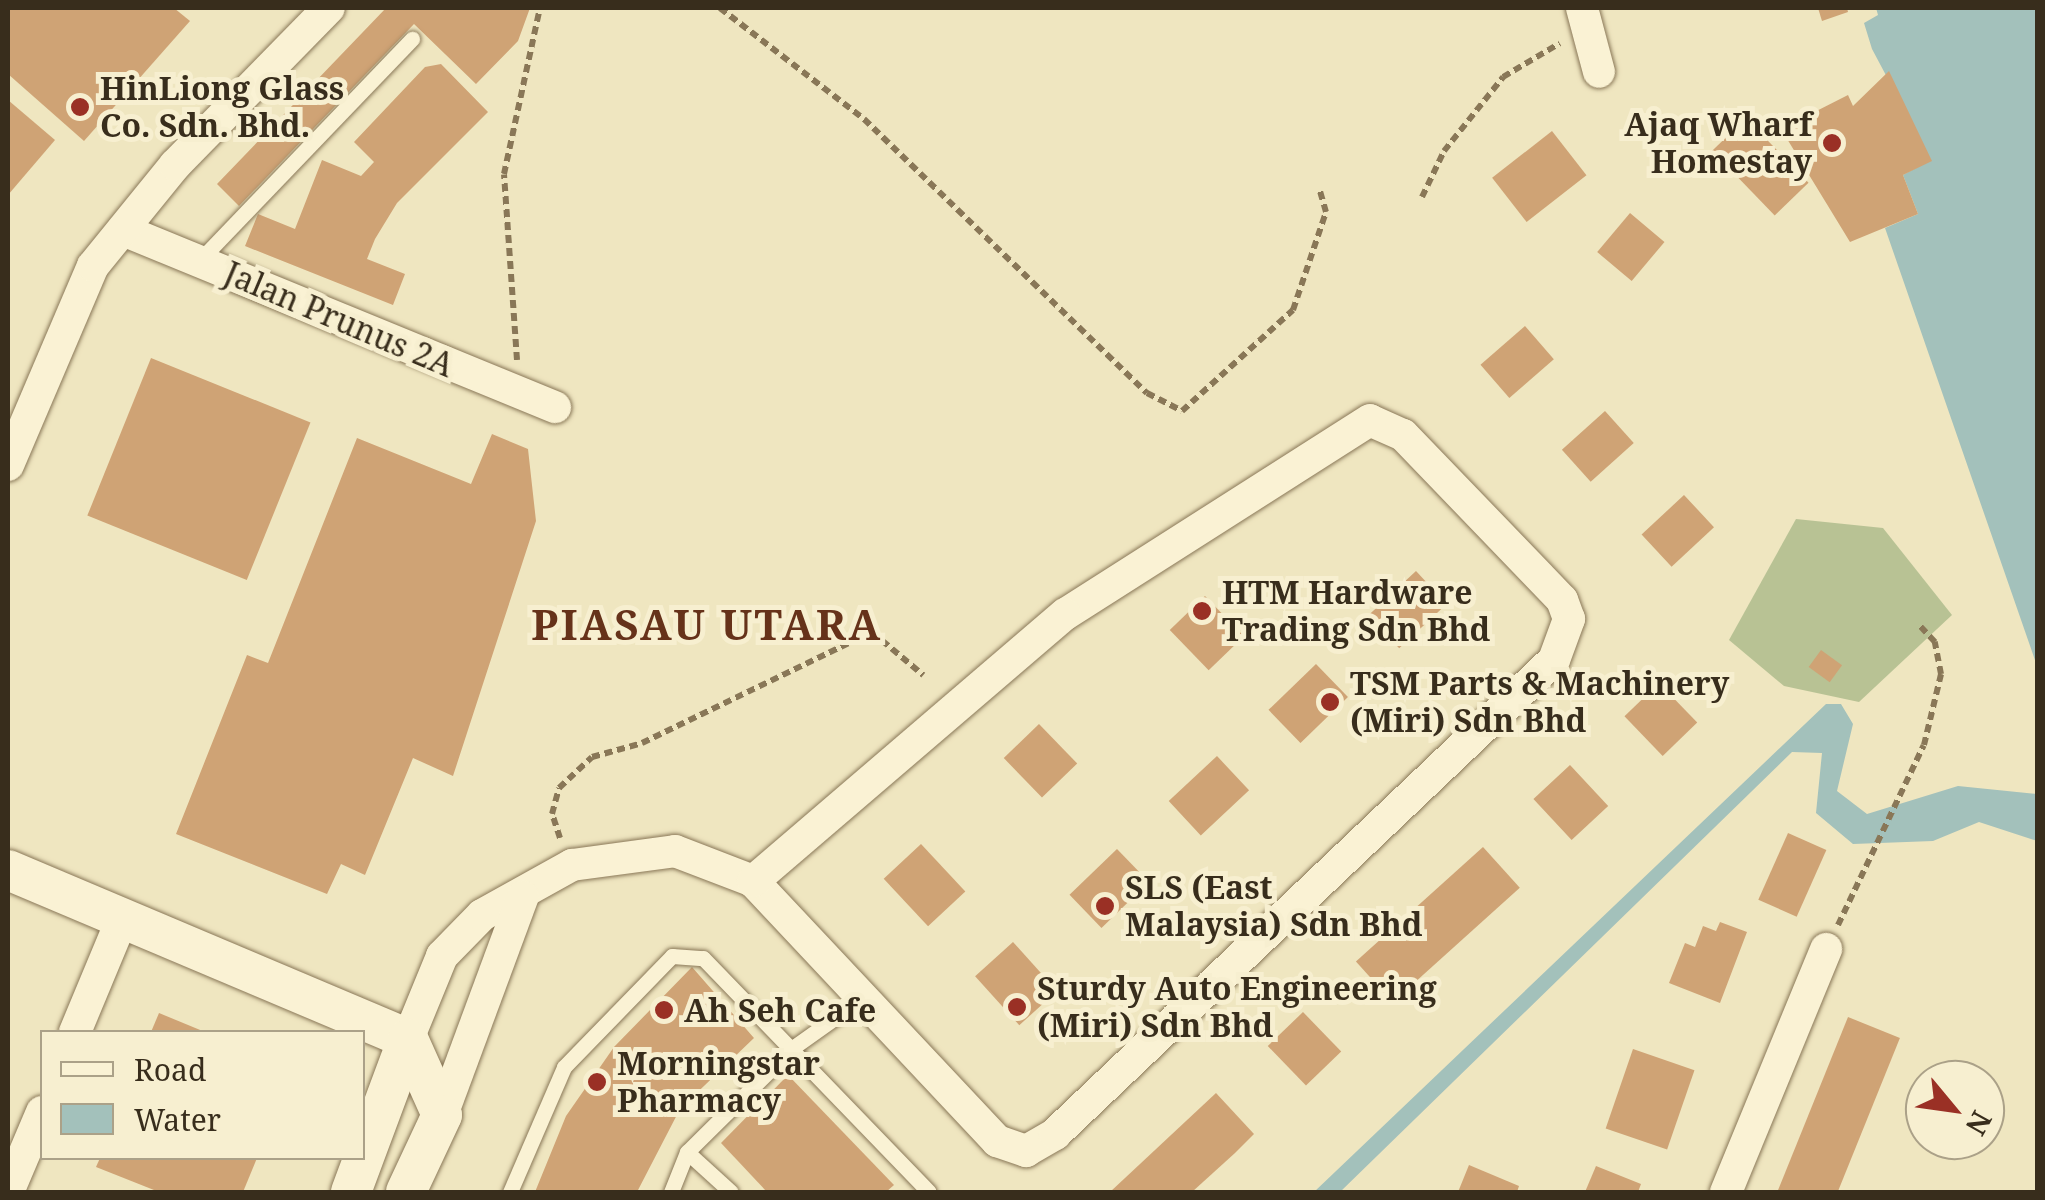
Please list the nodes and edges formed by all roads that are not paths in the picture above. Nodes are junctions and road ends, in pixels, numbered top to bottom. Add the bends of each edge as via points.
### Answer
1 (329, 8) edge
2 (1585, 17) edge
3 (412, 39) dead end
4 (1599, 72) dead end
5 (123, 230) junction
6 (199, 261) junction
7 (555, 407) dead end
8 (8, 465) edge
9 (8, 870) edge
10 (753, 882) junction
11 (523, 896) junction
12 (122, 919) junction
13 (1826, 948) road end
14 (860, 1000) junction
15 (77, 1030) edge
16 (408, 1039) junction
17 (790, 1049) junction
18 (442, 1115) junction
19 (40, 1117) edge
20 (687, 1152) junction
21 (365, 1154) edge
22 (363, 1160) edge
23 (8, 1192) edge
24 (351, 1192) edge
25 (406, 1192) edge
26 (510, 1192) edge
27 (670, 1192) edge
28 (731, 1192) edge
29 (928, 1192) edge
30 (1726, 1192) edge

1 - 5 street
2 - 4 street
3 - 6 lane
5 - 6 street, Jalan Prunus 2A
5 - 8 street via 93,266
6 - 7 street, Jalan Prunus 2A
9 - 12 street
10 - 11 street via 675,851 572,865
10 - 14 street
10 - 14 street via 1065,614 1370,420 1404,435 1562,600 1568,634 1554,660 1041,1144 1012,1150 997,1141
11 - 16 street via 460,931
11 - 18 street
12 - 15 street
12 - 16 street
13 - 30 street
14 - 17 lane
16 - 18 street
16 - 21 street
17 - 20 lane
17 - 26 lane via 703,958 672,956 564,1067
17 - 29 lane
18 - 25 street
19 - 23 street
20 - 27 lane
20 - 28 lane
22 - 24 street

